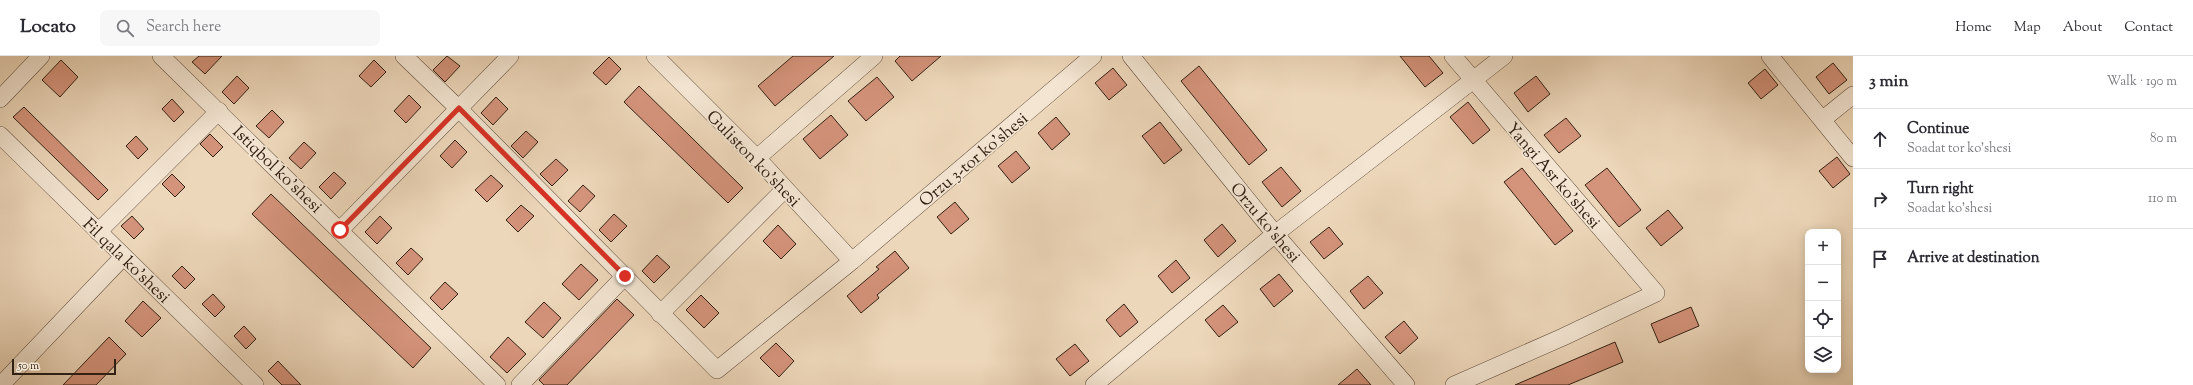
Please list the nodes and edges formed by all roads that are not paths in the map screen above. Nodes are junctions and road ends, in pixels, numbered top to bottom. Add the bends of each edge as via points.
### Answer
1 (41, 56) edge
2 (161, 56) edge
3 (404, 56) edge
4 (510, 56) edge
5 (655, 56) edge
6 (874, 56) edge
7 (1093, 56) edge
8 (1131, 56) edge
9 (1453, 56) edge
10 (1504, 56) edge
11 (1770, 56) edge
12 (1473, 81) junction
13 (1853, 95) edge
14 (0, 99) edge
15 (459, 108) junction
16 (219, 111) junction
17 (1822, 120) junction
18 (0, 135) edge
19 (757, 158) junction
20 (1853, 158) edge
21 (784, 189) junction
22 (340, 230) junction
23 (98, 232) junction
24 (1275, 234) junction
25 (123, 257) junction
26 (852, 261) junction
27 (625, 276) junction
28 (660, 314) junction
29 (1, 385) edge
30 (255, 385) edge
31 (497, 385) edge
32 (520, 385) edge
33 (1094, 385) edge
34 (1406, 385) edge
35 (1454, 385) edge

1 - 14 street
2 - 16 street, Istiqbol ko'shesi
3 - 15 street
4 - 15 street
5 - 19 street, Guliston ko'shesi
6 - 19 street
7 - 26 street, Orzu 3-tor ko'shesi
8 - 24 street, Orzu ko'shesi
9 - 12 street, Yangi Asr ko'shesi
10 - 12 street
11 - 17 street
12 - 24 street
12 - 35 street, Yangi Asr ko'shesi via 1656,293
13 - 17 street
15 - 22 street
15 - 27 street
16 - 22 street, Istiqbol ko'shesi
16 - 23 street
17 - 20 street
18 - 23 street, Fil qala ko'shesi
19 - 21 street, Guliston ko'shesi
21 - 26 street, Guliston ko'shesi
21 - 28 street
22 - 31 street, Istiqbol ko'shesi
23 - 25 street, Fil qala ko'shesi
24 - 33 street
24 - 34 street, Orzu ko'shesi
25 - 29 street
25 - 30 street, Fil qala ko'shesi
26 - 28 street, Orzu 3-tor ko'shesi via 717,370
27 - 28 street
27 - 32 street

